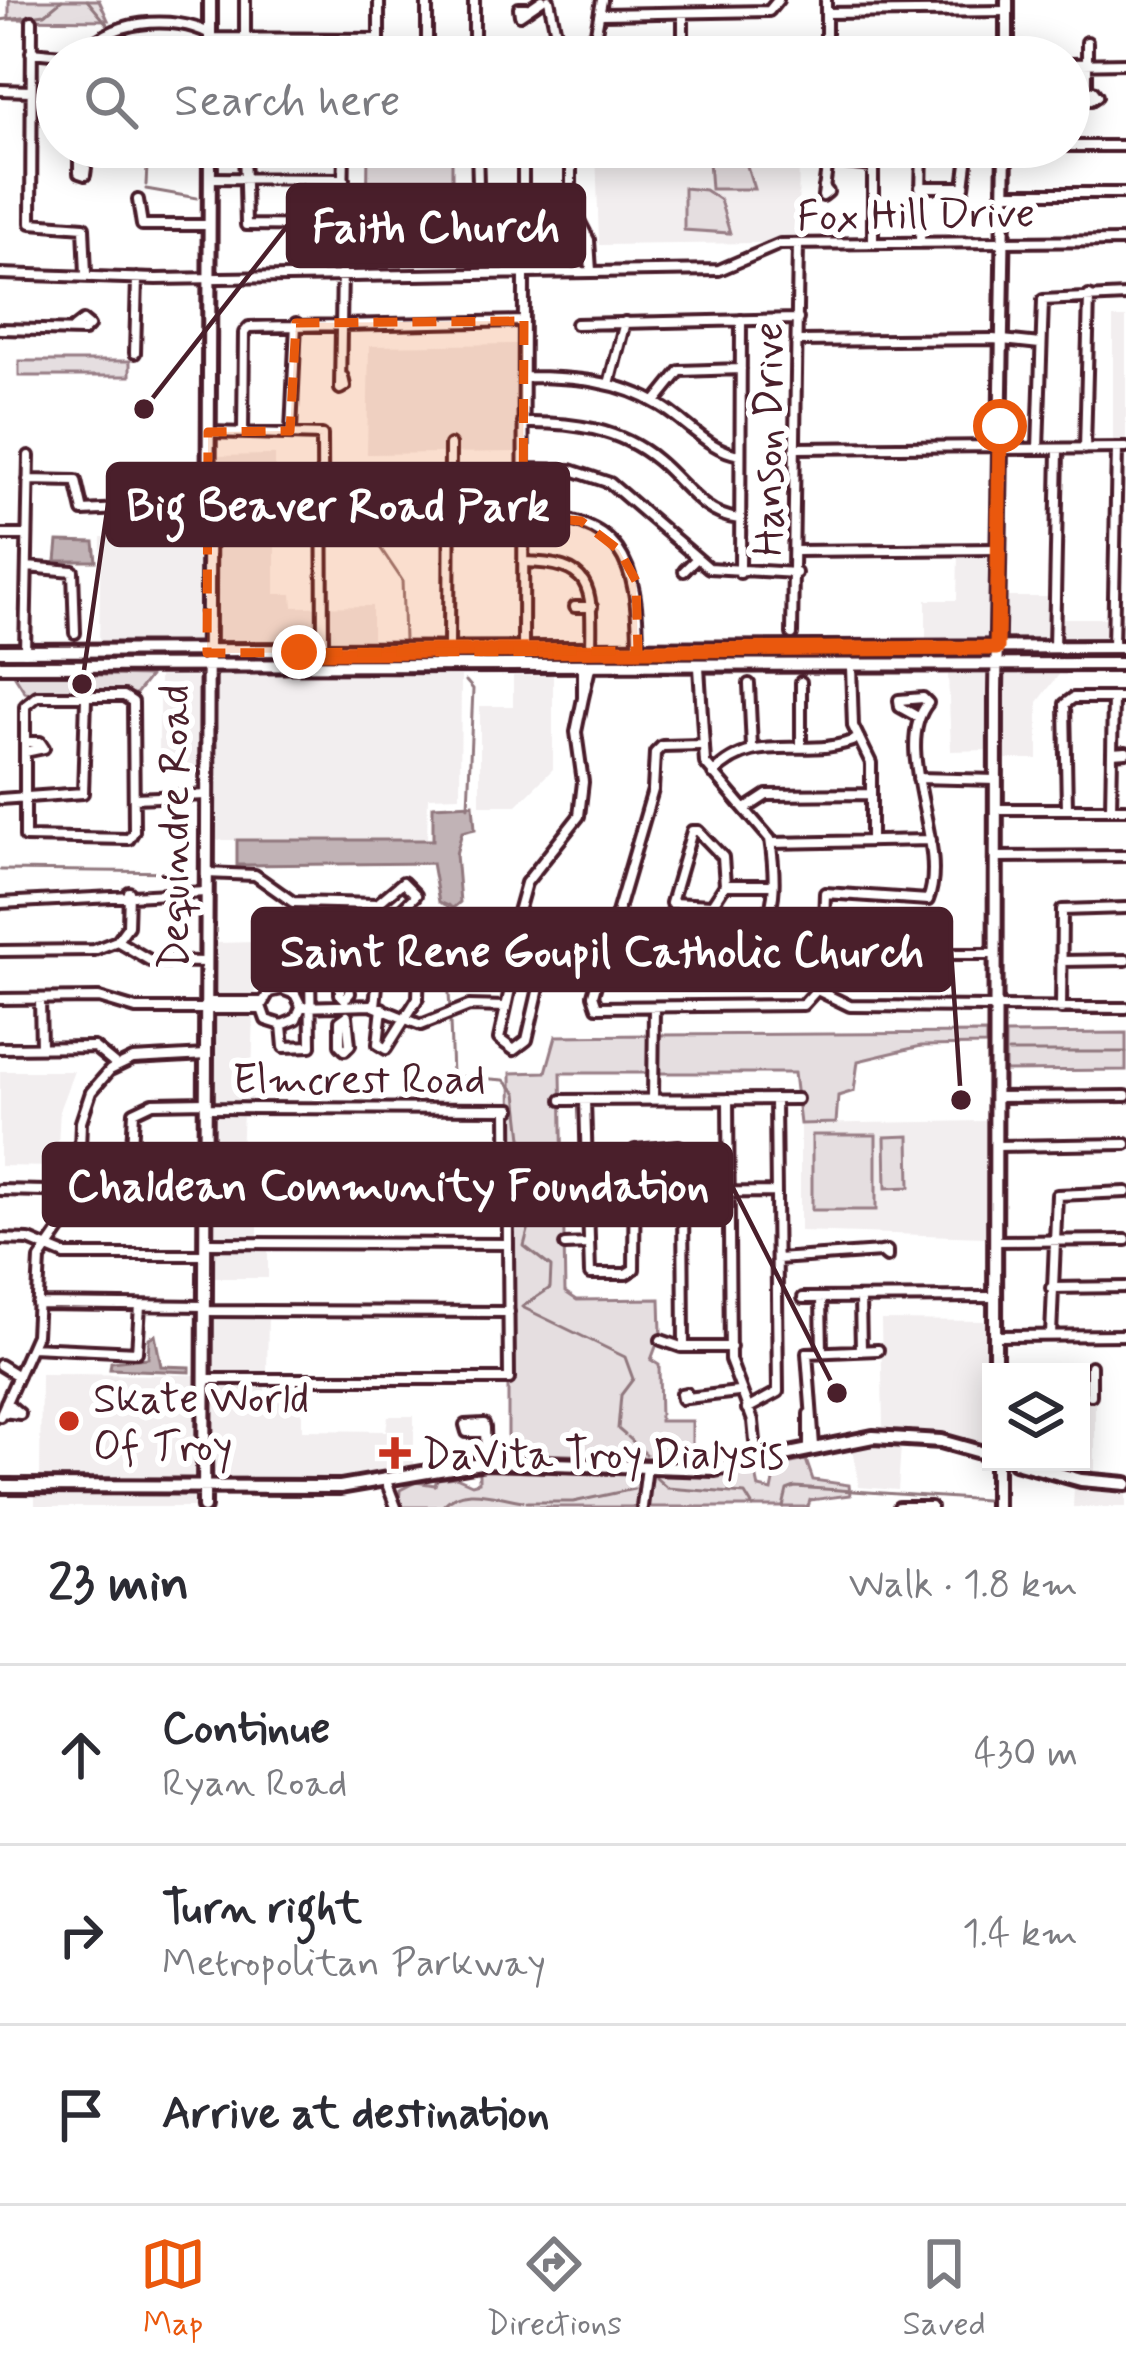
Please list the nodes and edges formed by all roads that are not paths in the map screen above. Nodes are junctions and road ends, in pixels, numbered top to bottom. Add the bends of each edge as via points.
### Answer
1 (210, 0) edge
2 (245, 0) edge
3 (379, 0) edge
4 (427, 0) edge
5 (474, 0) edge
6 (546, 0) edge
7 (602, 0) edge
8 (826, 0) edge
9 (777, 4) edge
10 (969, 5) edge
11 (1007, 5) edge
12 (526, 8) dead end
13 (826, 13) junction
14 (602, 14) junction
15 (683, 14) junction
16 (210, 17) junction
17 (32, 21) dead end
18 (194, 26) junction
19 (101, 36) edge
20 (210, 36) joint
21 (245, 36) edge
22 (379, 36) edge
23 (427, 36) edge
24 (474, 36) edge
25 (555, 36) edge
26 (593, 36) edge
27 (683, 36) edge
28 (826, 36) edge
29 (1007, 36) edge
30 (32, 52) junction
31 (36, 52) edge
32 (1126, 63) edge
33 (1090, 64) edge
34 (0, 90) edge
35 (31, 91) junction
36 (1090, 146) edge
37 (1126, 146) edge
38 (209, 168) edge
39 (244, 168) edge
40 (344, 168) edge
41 (478, 168) edge
42 (524, 168) edge
43 (572, 168) edge
44 (825, 168) edge
45 (873, 168) edge
46 (921, 168) edge
47 (966, 168) edge
48 (1005, 168) edge
49 (209, 178) junction
50 (244, 178) junction
51 (344, 179) junction
52 (824, 187) dead end
53 (920, 188) junction
54 (1004, 193) junction
55 (1126, 193) edge
56 (138, 200) dead end
57 (575, 218) junction
58 (523, 223) junction
59 (209, 225) junction
60 (344, 226) junction
61 (1126, 241) edge
62 (920, 242) junction
63 (1004, 242) junction
64 (873, 243) junction
65 (798, 244) junction
66 (524, 272) junction
67 (590, 272) junction
68 (0, 274) edge
69 (86, 274) junction
70 (343, 274) junction
71 (209, 277) junction
72 (137, 278) junction
73 (1088, 296) junction
74 (1126, 296) edge
75 (798, 319) junction
76 (741, 320) junction
77 (524, 321) junction
78 (625, 322) junction
79 (296, 323) junction
80 (343, 323) junction
81 (576, 324) dead end
82 (74, 328) dead end
83 (0, 329) edge
84 (798, 340) junction
85 (1001, 341) junction
86 (1040, 344) junction
87 (135, 353) dead end
88 (741, 369) junction
89 (524, 376) junction
90 (343, 377) dead end
91 (609, 384) junction
92 (655, 402) junction
93 (524, 423) junction
94 (290, 431) junction
95 (208, 432) junction
96 (243, 432) junction
97 (450, 445) dead end
98 (797, 448) junction
99 (1000, 448) junction
100 (1084, 448) junction
101 (1121, 448) edge
102 (1038, 449) junction
103 (1058, 450) junction
104 (740, 455) junction
105 (28, 457) dead end
106 (524, 469) junction
107 (28, 480) junction
108 (208, 480) junction
109 (524, 516) junction
110 (739, 519) junction
111 (0, 535) edge
112 (27, 536) junction
113 (998, 549) junction
114 (796, 550) junction
115 (694, 560) junction
116 (523, 562) junction
117 (26, 568) junction
118 (684, 571) dead end
119 (740, 573) junction
120 (796, 573) junction
121 (575, 607) dead end
122 (592, 607) junction
123 (75, 633) dead end
124 (792, 634) dead end
125 (1114, 647) edge
126 (997, 648) junction
127 (1060, 648) junction
128 (890, 649) junction
129 (927, 649) junction
130 (591, 651) junction
131 (633, 651) junction
132 (666, 651) junction
133 (0, 652) edge
134 (25, 652) junction
135 (49, 652) junction
136 (77, 652) junction
137 (302, 652) junction
138 (323, 652) junction
139 (338, 652) junction
140 (452, 652) junction
141 (491, 652) junction
142 (523, 652) junction
143 (182, 653) junction
144 (207, 653) junction
145 (234, 653) junction
146 (1062, 664) junction
147 (1099, 664) junction
148 (1126, 664) edge
149 (886, 665) junction
150 (923, 665) junction
151 (996, 665) junction
152 (850, 666) junction
153 (0, 667) edge
154 (44, 667) junction
155 (80, 667) junction
156 (699, 667) junction
157 (176, 668) junction
158 (207, 668) junction
159 (231, 668) junction
160 (488, 668) junction
161 (587, 668) junction
162 (626, 668) junction
163 (662, 668) junction
164 (298, 669) junction
165 (331, 669) junction
166 (452, 669) junction
167 (801, 682) dead end
168 (749, 684) dead end
169 (86, 696) junction
170 (1113, 698) junction
171 (1126, 698) edge
172 (918, 717) dead end
173 (859, 738) junction
174 (700, 745) junction
175 (801, 746) junction
176 (752, 748) junction
177 (1112, 753) junction
178 (1126, 753) edge
179 (713, 774) junction
180 (919, 778) junction
181 (996, 780) junction
182 (871, 794) junction
183 (24, 797) junction
184 (134, 797) junction
185 (207, 797) junction
186 (0, 799) edge
187 (746, 808) junction
188 (996, 809) junction
189 (1067, 809) junction
190 (1111, 809) junction
191 (1126, 809) edge
192 (932, 839) junction
193 (871, 840) junction
194 (771, 843) junction
195 (1126, 856) edge
196 (996, 857) junction
197 (206, 875) junction
198 (725, 885) junction
199 (772, 885) junction
200 (129, 892) junction
201 (206, 892) junction
202 (0, 903) edge
203 (379, 904) junction
204 (1126, 908) edge
205 (753, 938) junction
206 (117, 941) junction
207 (509, 944) junction
208 (0, 951) edge
209 (605, 952) junction
210 (822, 953) junction
211 (995, 954) junction
212 (1126, 960) edge
213 (1061, 961) junction
214 (206, 962) junction
215 (282, 989) junction
216 (820, 991) junction
217 (0, 999) edge
218 (40, 999) junction
219 (206, 1005) junction
220 (261, 1005) junction
221 (307, 1006) junction
222 (378, 1007) junction
223 (506, 1007) junction
224 (654, 1007) junction
225 (995, 1007) junction
226 (1126, 1008) edge
227 (1061, 1009) junction
228 (404, 1022) junction
229 (282, 1025) junction
230 (41, 1047) junction
231 (0, 1048) edge
232 (206, 1055) junction
233 (117, 1066) junction
234 (1126, 1096) edge
235 (995, 1097) junction
236 (653, 1099) junction
237 (728, 1099) junction
238 (775, 1099) junction
239 (797, 1099) dead end
240 (562, 1100) dead end
241 (585, 1100) junction
242 (206, 1105) junction
243 (1126, 1144) edge
244 (679, 1146) dead end
245 (995, 1146) junction
246 (206, 1176) junction
247 (509, 1176) junction
248 (0, 1190) edge
249 (682, 1192) junction
250 (729, 1192) junction
251 (776, 1192) junction
252 (1126, 1192) edge
253 (634, 1193) junction
254 (79, 1200) junction
255 (129, 1202) junction
256 (206, 1202) junction
257 (0, 1239) edge
258 (1057, 1240) junction
259 (1126, 1240) edge
260 (995, 1241) junction
261 (508, 1244) junction
262 (587, 1244) junction
263 (565, 1245) dead end
264 (45, 1248) junction
265 (205, 1249) junction
266 (880, 1254) dead end
267 (777, 1259) junction
268 (1126, 1287) edge
269 (1051, 1288) junction
270 (803, 1298) dead end
271 (821, 1298) junction
272 (860, 1298) junction
273 (995, 1299) junction
274 (37, 1304) junction
275 (140, 1305) junction
276 (205, 1308) junction
277 (509, 1312) junction
278 (1126, 1335) edge
279 (995, 1336) junction
280 (1051, 1336) junction
281 (661, 1340) dead end
282 (31, 1347) junction
283 (684, 1347) junction
284 (731, 1347) junction
285 (822, 1350) junction
286 (861, 1350) junction
287 (878, 1351) dead end
288 (995, 1363) edge
289 (0, 1364) edge
290 (18, 1376) junction
291 (204, 1379) junction
292 (738, 1392) junction
293 (688, 1396) dead end
294 (747, 1409) junction
295 (3, 1410) edge
296 (485, 1432) dead end
297 (812, 1447) junction
298 (982, 1455) edge
299 (486, 1462) junction
300 (757, 1462) junction
301 (647, 1466) junction
302 (994, 1471) edge
303 (1048, 1471) edge
304 (390, 1480) junction
305 (1126, 1484) edge
306 (0, 1486) edge
307 (203, 1488) junction
308 (395, 1502) edge
309 (204, 1507) edge
310 (642, 1507) edge
311 (898, 1507) edge
312 (931, 1507) edge
313 (996, 1507) edge

1 - 16 main road
2 - 21 street
3 - 22 street
4 - 23 street
5 - 24 street
6 - 12 street
6 - 25 street
7 - 14 street
8 - 13 street
9 - 15 street
10 - 11 street
10 - 13 street
11 - 29 main road
13 - 28 street
14 - 15 street
14 - 26 street
15 - 27 street
16 - 18 street
16 - 20 main road
17 - 30 street
18 - 19 street via 113,28
18 - 20 street
30 - 31 street
30 - 35 street
32 - 33 street
34 - 35 street
35 - 69 street via 32,224 83,226
36 - 37 street
38 - 49 main road, Dequindre Road
39 - 50 street
40 - 51 street
41 - 58 street via 479,222
42 - 58 street
43 - 57 street
44 - 52 street
45 - 64 street
46 - 53 street
47 - 53 street via 964,187
48 - 54 main road
49 - 50 street
49 - 59 main road, Dequindre Road
50 - 51 street
50 - 60 street via 245,224
51 - 60 street
53 - 62 street
54 - 55 street
54 - 63 main road
56 - 59 street via 142,225
57 - 58 street
57 - 67 street via 590,243
59 - 71 main road, Dequindre Road
60 - 70 street
61 - 63 street, Fox Hill Drive
62 - 63 street, Fox Hill Drive
62 - 64 street, Fox Hill Drive
63 - 85 main road
64 - 65 street, Fox Hill Drive
65 - 67 street, Fox Hill Drive via 770,247 725,270
65 - 75 street, Hanson Drive
66 - 67 street, Fox Hill Drive
66 - 70 street, Fox Hill Drive
66 - 77 street
68 - 69 street, Fox Hill Drive
69 - 72 street, Fox Hill Drive
70 - 71 street, Fox Hill Drive
70 - 80 street
71 - 72 street, Fox Hill Drive
71 - 95 main road, Dequindre Road
72 - 87 street
73 - 74 street
73 - 86 street via 1045,299
73 - 100 street
75 - 76 street
75 - 84 street, Hanson Drive
76 - 78 street
76 - 88 street
77 - 80 street
77 - 89 street
78 - 81 street
78 - 91 street
79 - 80 street
79 - 94 street
79 - 96 street via 247,328
80 - 90 street
82 - 83 street
84 - 85 street
84 - 98 street, Hanson Drive
85 - 86 street
85 - 99 main road
86 - 102 street
88 - 92 street via 680,371
88 - 104 street
89 - 91 street
89 - 93 street
91 - 92 street
92 - 104 street via 715,448
93 - 106 street
93 - 110 street via 572,424 633,443 709,510
94 - 96 street
94 - 138 street via 321,433
95 - 96 street
95 - 108 main road, Dequindre Road
97 - 140 street
98 - 99 street
98 - 114 street, Hanson Drive
99 - 102 street
99 - 113 main road
100 - 101 street
100 - 103 street
101 - 125 street
102 - 103 street
103 - 127 street
104 - 110 street
105 - 107 street
106 - 109 street
106 - 115 street via 571,470 610,483
107 - 108 street via 76,481 84,512 134,513 145,481
107 - 112 street
108 - 144 main road, Dequindre Road
109 - 116 street
109 - 131 street via 581,521 620,550 636,581
110 - 119 street
111 - 112 street
112 - 117 street
113 - 114 street
113 - 126 main road
114 - 120 street, Hanson Drive
115 - 118 street
115 - 119 street
116 - 122 street via 568,567 585,582
116 - 142 street
117 - 123 street via 73,571
117 - 134 street
119 - 120 street
120 - 124 street, Hanson Drive
121 - 122 street
122 - 130 street
125 - 127 main road
125 - 147 main road
126 - 127 main road
126 - 129 main road
126 - 151 main road
127 - 146 main road
128 - 129 main road
128 - 132 main road
128 - 149 main road
129 - 150 main road
130 - 131 main road
130 - 142 main road
131 - 132 main road
131 - 162 main road
132 - 163 main road
133 - 134 main road
134 - 135 main road
135 - 136 main road
135 - 154 main road
136 - 143 main road
136 - 155 main road
137 - 138 main road
137 - 145 main road
137 - 164 main road
138 - 139 main road
139 - 140 main road
139 - 165 main road
140 - 141 main road
140 - 166 main road
141 - 142 main road
141 - 160 main road
143 - 144 main road
143 - 157 main road
144 - 145 main road
144 - 158 main road, Dequindre Road
145 - 159 main road
146 - 147 main road
146 - 151 main road
147 - 148 main road
149 - 150 main road
149 - 152 main road
150 - 151 main road
151 - 181 main road
152 - 156 main road
152 - 173 street
153 - 154 main road
154 - 155 main road
155 - 157 main road
155 - 169 street
156 - 163 main road
156 - 174 street
157 - 158 main road
158 - 159 main road
158 - 185 main road, Dequindre Road
159 - 164 main road
160 - 161 main road
160 - 166 main road
161 - 162 main road
161 - 207 street via 576,732 579,816 526,883
162 - 163 main road
164 - 165 main road
165 - 166 main road
167 - 175 street
168 - 176 street
169 - 183 street via 83,793
169 - 183 street via 28,698
169 - 184 street via 132,700
170 - 171 street
170 - 177 street
170 - 189 street via 1066,702
172 - 180 street
173 - 175 street
173 - 182 street via 871,763
174 - 179 street
174 - 209 street via 655,753 653,790
175 - 176 street
176 - 179 street
177 - 178 street
177 - 190 street
179 - 187 street
180 - 181 street
180 - 192 street
181 - 188 main road
182 - 187 street via 767,795
182 - 193 street
183 - 184 street via 27,839 132,836
183 - 186 street
184 - 185 street
185 - 197 main road, Dequindre Road
187 - 194 street
188 - 189 street
188 - 196 main road
189 - 190 street
190 - 191 street
192 - 193 street
192 - 210 street via 928,900 825,893
193 - 194 street
194 - 199 street
195 - 196 street
196 - 211 main road
197 - 201 main road, Dequindre Road
197 - 203 street via 260,878 293,902
198 - 198 street via 715,905 669,901 692,831 722,854
198 - 199 street
199 - 205 street via 769,916
200 - 201 street
200 - 202 street via 87,902
200 - 206 street via 128,922
201 - 214 main road, Dequindre Road
203 - 203 street via 403,882 416,895 393,918
204 - 213 street via 1061,915
205 - 209 street via 721,953
205 - 210 street via 775,952
206 - 208 street via 94,950
206 - 214 street via 151,961
207 - 223 street via 490,939 480,950 483,963 512,980
207 - 223 street via 535,953 545,970 518,1049 500,1042
209 - 224 street via 595,1005
210 - 211 street
210 - 216 street
211 - 225 main road
212 - 213 street
213 - 227 street
214 - 219 main road, Dequindre Road
215 - 220 street
215 - 221 street
215 - 221 street via 283,967 309,966
216 - 224 street via 796,1006
216 - 225 street via 850,1006
217 - 218 street
218 - 219 street
218 - 230 street
219 - 220 street
219 - 232 main road, Dequindre Road
220 - 229 street via 266,1020
221 - 222 street
221 - 229 street
221 - 229 street via 309,1048 284,1047
222 - 228 street
222 - 228 street via 380,1048
222 - 228 street via 380,964 419,964 421,990
223 - 228 street via 466,1007 433,1024
224 - 236 street
225 - 227 street
225 - 235 main road
226 - 227 street
230 - 231 street
230 - 233 street via 94,1047
232 - 233 street
232 - 242 main road, Dequindre Road
233 - 254 street via 84,1108
234 - 235 street
235 - 245 main road
236 - 237 street
236 - 241 street
237 - 238 street
237 - 250 street
238 - 239 street
238 - 251 street
240 - 241 street
241 - 262 street
242 - 246 main road, Dequindre Road
242 - 247 street, Elmcrest Road via 509,1108
242 - 255 street, Elmcrest Road via 148,1104 132,1115
243 - 245 street
244 - 253 street via 635,1150
245 - 260 main road
246 - 247 street
246 - 256 main road, Dequindre Road
247 - 261 street
248 - 254 street
249 - 250 street
249 - 253 street
249 - 283 street
250 - 251 street
250 - 284 street
251 - 267 street
252 - 258 street via 1058,1194
253 - 262 street via 634,1269 590,1274
254 - 255 street
254 - 264 street
255 - 256 street
256 - 265 main road, Dequindre Road
257 - 264 street
258 - 259 street
258 - 260 street
258 - 269 street
260 - 273 main road
261 - 265 street
261 - 277 street
262 - 263 street
264 - 265 street via 69,1256
264 - 274 street
265 - 276 main road, Dequindre Road
266 - 267 street
267 - 294 street via 778,1392
268 - 269 street
269 - 280 street
270 - 271 street
271 - 272 street
271 - 285 street
272 - 273 street
272 - 286 street
273 - 279 main road
274 - 275 street
274 - 282 street
275 - 276 street
275 - 282 street via 137,1352
276 - 277 street
276 - 291 main road, Dequindre Road
277 - 291 street via 508,1379
278 - 280 street
279 - 280 street
279 - 288 main road
281 - 283 street
282 - 290 street
283 - 284 street
284 - 292 street
285 - 286 street
285 - 297 street via 806,1354
286 - 287 street
289 - 290 street
290 - 295 street
291 - 307 main road, Dequindre Road
292 - 293 street
292 - 294 street
294 - 300 street
296 - 299 street
297 - 298 main road via 903,1437
297 - 300 main road
299 - 301 main road
299 - 304 main road
300 - 301 main road
301 - 310 street
302 - 313 main road
303 - 305 main road
304 - 307 main road
304 - 308 street
306 - 307 main road
307 - 309 main road, Dequindre Road
311 - 312 street

